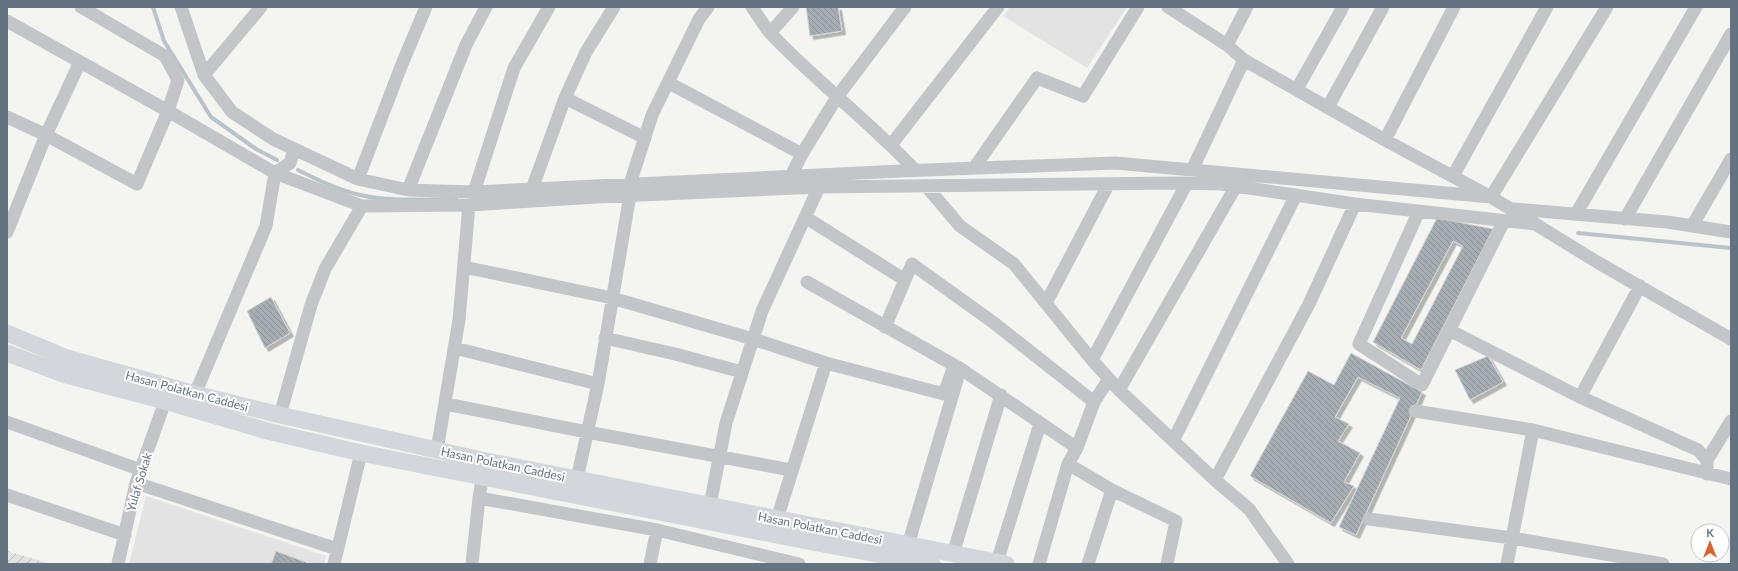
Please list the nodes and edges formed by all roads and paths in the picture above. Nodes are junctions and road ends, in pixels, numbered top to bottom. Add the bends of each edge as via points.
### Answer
1 (81, 7) edge
2 (181, 7) edge
3 (261, 7) edge
4 (426, 7) edge
5 (486, 7) edge
6 (549, 7) edge
7 (614, 7) edge
8 (708, 7) edge
9 (752, 7) edge
10 (793, 7) edge
11 (905, 7) edge
12 (998, 7) edge
13 (1138, 7) edge
14 (1168, 7) edge
15 (1247, 7) edge
16 (1343, 7) edge
17 (1383, 7) edge
18 (1454, 7) edge
19 (1547, 7) edge
20 (1606, 7) edge
21 (1696, 7) edge
22 (7, 21) edge
23 (770, 33) junction
24 (1731, 34) edge
25 (1227, 45) junction
26 (1244, 60) junction
27 (80, 62) junction
28 (204, 75) junction
29 (669, 83) junction
30 (1297, 90) junction
31 (837, 97) junction
32 (565, 98) junction
33 (1328, 107) junction
34 (168, 111) junction
35 (7, 117) edge
36 (46, 135) junction
37 (645, 138) junction
38 (1385, 140) junction
39 (891, 145) junction
40 (294, 150) junction
41 (802, 154) junction
42 (1731, 159) edge
43 (974, 168) junction
44 (915, 170) junction
45 (1192, 170) junction
46 (275, 173) junction
47 (791, 176) junction
48 (1453, 176) junction
49 (358, 179) junction
50 (1187, 184) junction
51 (1108, 185) junction
52 (926, 186) junction
53 (1236, 186) junction
54 (819, 187) junction
55 (532, 189) junction
56 (408, 190) junction
57 (630, 190) junction
58 (474, 192) junction
59 (1296, 195) junction
60 (1491, 197) junction
61 (1355, 204) junction
62 (469, 205) junction
63 (362, 206) junction
64 (1511, 209) junction
65 (1419, 211) junction
66 (1576, 214) junction
67 (805, 217) junction
68 (1625, 218) junction
69 (1504, 221) junction
70 (1535, 224) junction
71 (1692, 226) junction
72 (7, 232) edge
73 (1731, 232) edge
74 (464, 267) junction
75 (905, 280) junction
76 (807, 282) dead end
77 (1640, 286) junction
78 (612, 298) junction
79 (1046, 303) junction
80 (885, 327) junction
81 (1449, 330) junction
82 (7, 333) edge
83 (605, 338) junction
84 (753, 339) junction
85 (1731, 339) edge
86 (455, 348) junction
87 (7, 353) edge
88 (1092, 360) junction
89 (826, 363) junction
90 (957, 367) junction
91 (742, 372) junction
92 (1109, 379) junction
93 (598, 384) junction
94 (1119, 390) junction
95 (168, 394) junction
96 (195, 394) junction
97 (1001, 395) junction
98 (1580, 397) junction
99 (1094, 402) junction
100 (446, 404) junction
101 (1415, 412) dead end
102 (280, 415) junction
103 (1731, 421) edge
104 (7, 422) edge
105 (1040, 424) junction
106 (1533, 430) junction
107 (587, 432) junction
108 (1173, 441) junction
109 (1077, 448) junction
110 (437, 450) junction
111 (361, 453) junction
112 (720, 457) junction
113 (1707, 460) junction
114 (486, 461) junction
115 (1068, 464) junction
116 (141, 470) junction
117 (791, 470) junction
118 (1707, 474) junction
119 (482, 478) junction
120 (578, 479) junction
121 (1731, 479) edge
122 (1215, 480) junction
123 (136, 483) junction
124 (1112, 490) junction
125 (7, 495) edge
126 (479, 498) junction
127 (710, 505) junction
128 (1369, 518) dead end
129 (777, 519) junction
130 (656, 530) junction
131 (125, 535) junction
132 (1512, 538) junction
133 (908, 545) junction
134 (337, 550) junction
135 (953, 554) junction
136 (887, 560) edge
137 (1002, 563) edge
138 (118, 564) edge
139 (336, 564) edge
140 (472, 564) edge
141 (650, 564) edge
142 (799, 564) edge
143 (932, 564) edge
144 (1040, 564) edge
145 (1088, 564) edge
146 (1167, 564) edge
147 (1288, 564) edge
148 (1507, 564) edge
149 (1663, 564) edge

1 - 34 street via 165,56 178,80
2 - 28 street
3 - 28 street
4 - 49 street
5 - 56 street via 466,45
6 - 58 street via 514,68
7 - 32 street via 586,52
8 - 29 street via 699,19
9 - 23 street
10 - 23 street
11 - 31 street
12 - 39 street
13 - 43 street via 1083,96 1037,78
14 - 25 street
15 - 25 street
16 - 30 street
17 - 33 street
18 - 38 street
19 - 48 street
20 - 60 street
21 - 66 street
22 - 27 street
23 - 31 street
24 - 68 street
25 - 26 street
26 - 30 street
26 - 45 street
27 - 34 street
27 - 36 street
28 - 40 street via 232,112
29 - 37 street via 652,115
29 - 41 street
30 - 33 street
31 - 39 street
31 - 41 street
32 - 37 street
32 - 55 street
33 - 38 street
34 - 36 street via 137,184
34 - 46 street
35 - 36 street
36 - 72 street
37 - 57 street
38 - 48 street
39 - 44 street
40 - 46 street via 290,163
40 - 49 street
41 - 47 street
42 - 71 street
43 - 44 street
43 - 45 street via 1115,163
44 - 47 street
45 - 60 street
46 - 63 street
46 - 96 street via 266,226
47 - 57 street
48 - 60 street
49 - 56 street
50 - 51 street
50 - 53 street
50 - 88 street
51 - 52 street
51 - 79 street
52 - 54 street
52 - 79 street via 960,226 1014,264
53 - 59 street
53 - 94 street
54 - 57 street
54 - 67 street
55 - 57 street
55 - 58 street
56 - 58 street
57 - 62 street
57 - 78 street
59 - 61 street
59 - 108 street
60 - 64 street
61 - 65 street
61 - 122 street via 1309,304
62 - 63 street
62 - 74 street
63 - 102 street via 326,269 311,305
64 - 66 street
64 - 70 street
65 - 69 street
65 - 81 street via 1359,344 1422,384
66 - 68 street
67 - 75 street
67 - 84 street via 762,312
68 - 71 street
69 - 70 street
69 - 81 street
70 - 77 street
71 - 73 street
74 - 78 street
74 - 86 street
75 - 80 street
75 - 99 street via 912,264 994,323
76 - 80 street
77 - 85 street
77 - 98 street
78 - 83 street
78 - 84 street
79 - 88 street
80 - 90 street
81 - 98 street
82 - 95 main road, Hasan Polatkan Caddesi via 67,358
83 - 91 street
83 - 93 street
84 - 89 street
84 - 91 street
86 - 93 street
86 - 100 street
87 - 95 main road, Hasan Polatkan Caddesi via 66,375
88 - 92 street
89 - 90 street via 944,394
89 - 117 street
90 - 97 street
90 - 133 street
91 - 112 street via 726,423
92 - 94 street
92 - 99 street
93 - 107 street
94 - 108 street
95 - 96 main road, Hasan Polatkan Caddesi
95 - 111 main road, Hasan Polatkan Caddesi via 267,431
95 - 116 street, Yulaf Sokak
96 - 102 main road, Hasan Polatkan Caddesi
97 - 105 street
97 - 135 street
98 - 113 street via 1698,450
99 - 109 street
100 - 107 street
100 - 110 street
101 - 106 street
102 - 110 main road, Hasan Polatkan Caddesi
103 - 113 street
104 - 116 street
105 - 109 street
105 - 137 street
106 - 118 street
106 - 132 street
107 - 112 street
107 - 120 street
108 - 122 street
109 - 115 street
110 - 114 main road, Hasan Polatkan Caddesi
111 - 119 main road, Hasan Polatkan Caddesi
111 - 134 street
112 - 117 street
112 - 127 street
113 - 118 street
114 - 119 street
114 - 120 main road, Hasan Polatkan Caddesi
115 - 124 street
115 - 144 street
116 - 123 street, Yulaf Sokak
117 - 129 street
118 - 121 street
119 - 126 street
119 - 136 main road, Hasan Polatkan Caddesi via 804,541
120 - 127 main road, Hasan Polatkan Caddesi
122 - 147 street via 1249,509
123 - 131 street, Yulaf Sokak
123 - 134 street
124 - 145 street
124 - 146 street via 1176,521
125 - 131 street
126 - 130 street
126 - 140 street
127 - 129 main road, Hasan Polatkan Caddesi
128 - 132 street
129 - 133 main road, Hasan Polatkan Caddesi
130 - 141 street
130 - 142 street
131 - 138 street, Yulaf Sokak
132 - 148 street
132 - 149 street
133 - 135 main road, Hasan Polatkan Caddesi
134 - 139 street
135 - 137 main road, Hasan Polatkan Caddesi
136 - 143 main road, Hasan Polatkan Caddesi

